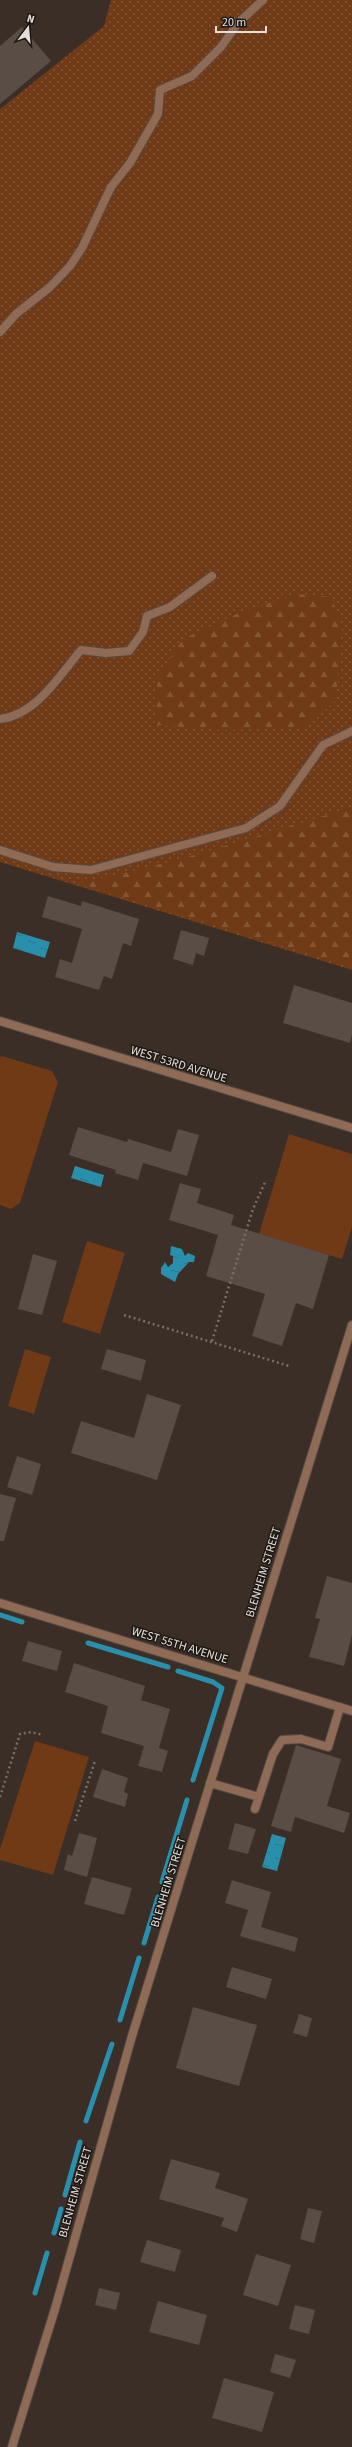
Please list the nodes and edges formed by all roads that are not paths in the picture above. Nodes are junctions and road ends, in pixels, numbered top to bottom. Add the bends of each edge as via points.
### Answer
1 (263, 0) edge
2 (0, 332) edge
3 (212, 576) dead end
4 (0, 719) edge
5 (352, 731) edge
6 (0, 850) edge
7 (0, 1021) edge
8 (352, 1128) edge
9 (352, 1325) edge
10 (0, 1603) edge
11 (244, 1678) junction
12 (340, 1707) junction
13 (352, 1711) edge
14 (210, 1783) junction
15 (259, 1797) junction
16 (255, 1809) dead end
17 (12, 2447) edge

1 - 2 street via 238,22 221,47 192,76 160,90 158,114 130,163 111,187 82,248 70,266 50,287 16,314
3 - 4 street via 170,607 147,616 143,632 129,651 81,650 36,703 12,718
5 - 6 street via 323,745 280,806 246,828 91,870 54,867
7 - 8 street, WEST 53RD AVENUE
9 - 11 street, BLENHEIM STREET
10 - 11 street, WEST 55TH AVENUE
11 - 12 street, WEST 55TH AVENUE
11 - 14 street, BLENHEIM STREET
12 - 13 street, WEST 55TH AVENUE
12 - 15 street via 328,1747 301,1738 282,1740 272,1754
14 - 15 street
14 - 17 street, BLENHEIM STREET via 106,2122 55,2309
15 - 16 street

